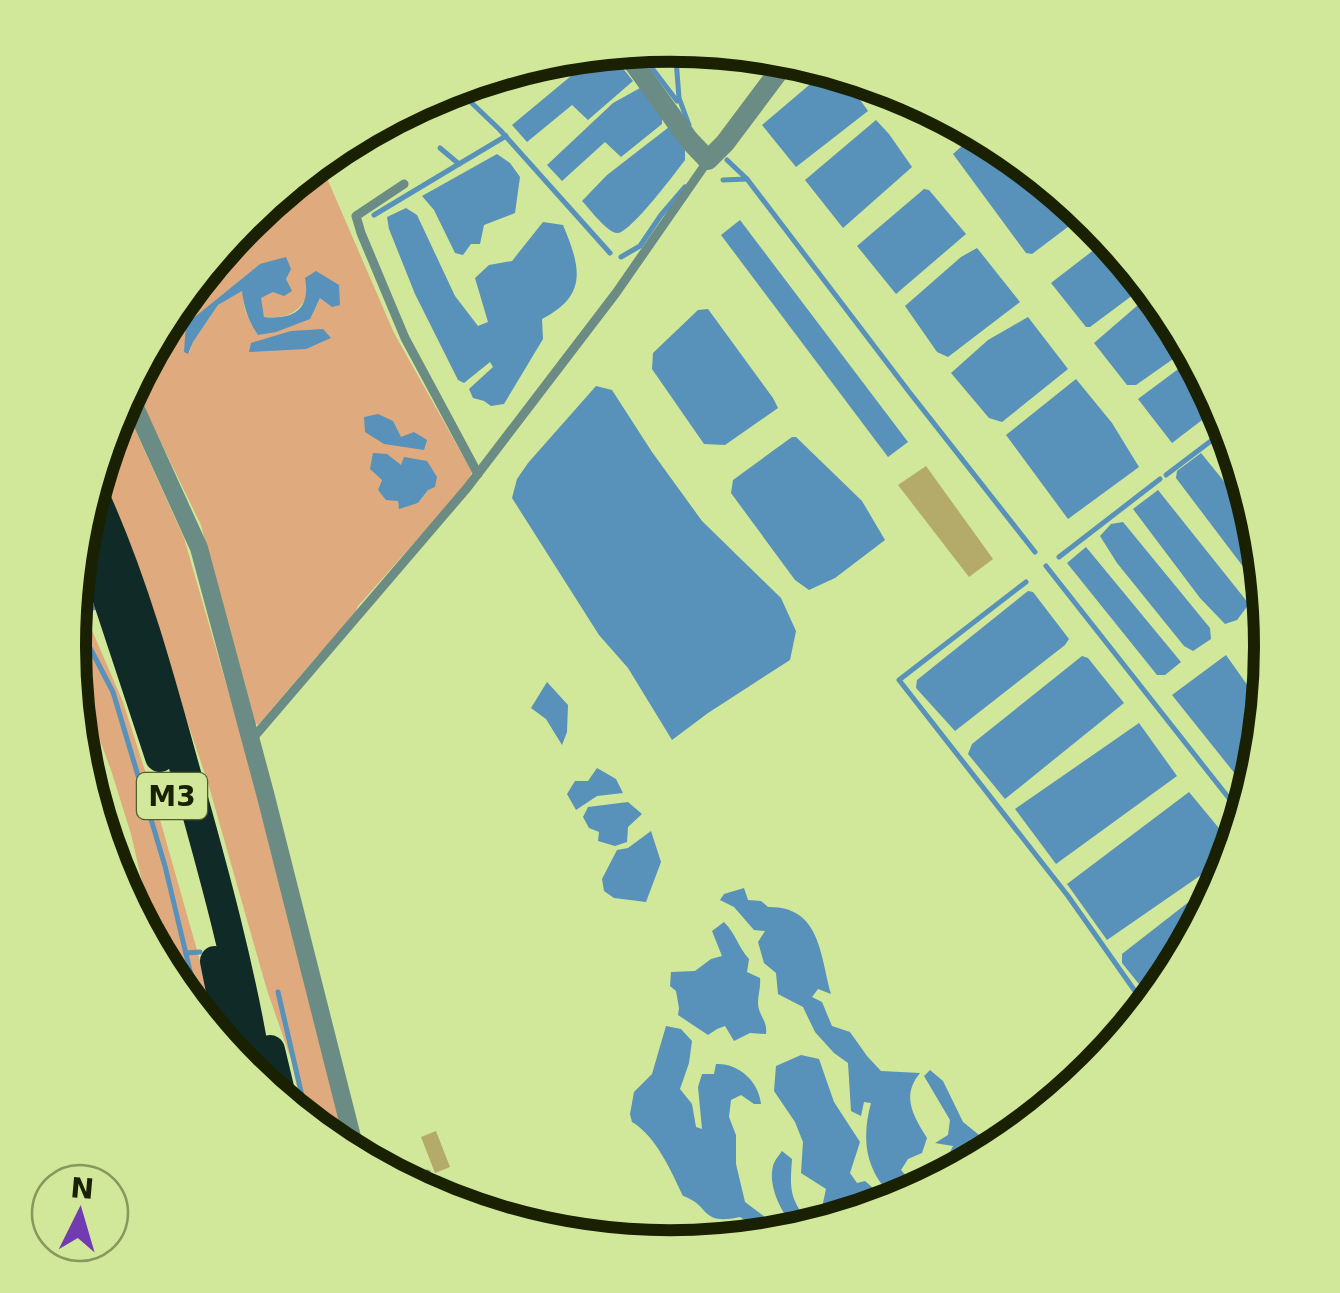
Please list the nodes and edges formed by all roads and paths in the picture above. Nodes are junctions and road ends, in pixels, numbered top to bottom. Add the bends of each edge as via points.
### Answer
1 (634, 64) edge
2 (778, 73) edge
3 (708, 160) junction
4 (404, 184) dead end
5 (136, 410) edge
6 (478, 474) junction
7 (101, 514) edge
8 (93, 555) edge
9 (251, 740) junction
10 (209, 852) junction
11 (229, 1030) edge
12 (256, 1058) edge
13 (276, 1078) edge
14 (352, 1135) edge
15 (427, 1174) dead end
16 (423, 1175) edge

1 - 3 street
2 - 3 street
3 - 6 lane
4 - 6 lane via 356,216 360,233 405,338
5 - 9 street via 199,548
6 - 9 lane
7 - 10 highway, M3
8 - 11 highway, M3 via 194,870
9 - 14 street
10 - 12 highway, M3
10 - 13 highway via 222,868
15 - 16 lane

